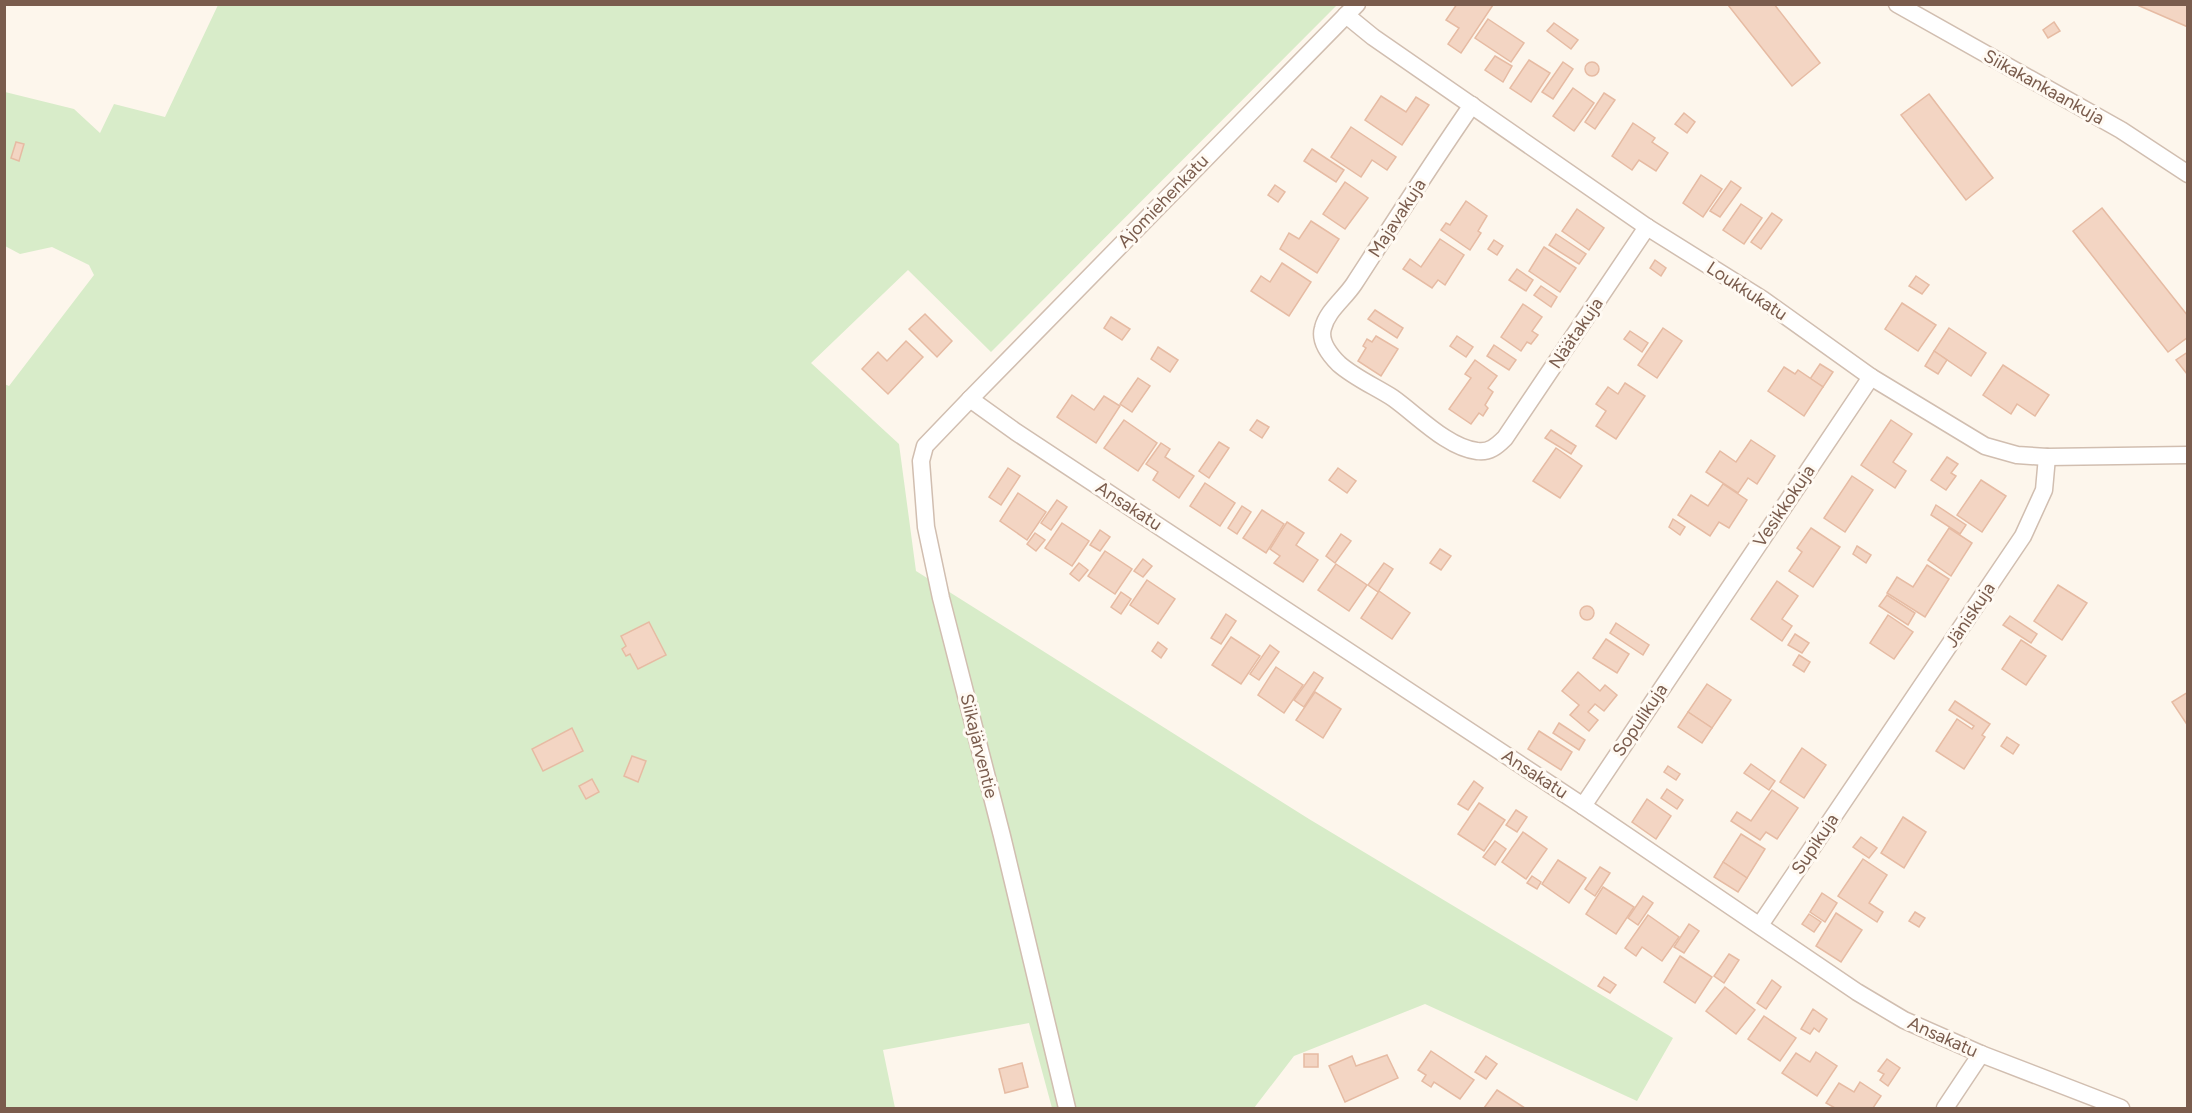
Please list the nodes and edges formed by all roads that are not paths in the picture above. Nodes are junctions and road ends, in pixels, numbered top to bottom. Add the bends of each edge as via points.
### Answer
1 (1897, 4) edge
2 (1351, 10) edge
3 (1472, 105) junction
4 (2187, 174) edge
5 (1647, 227) junction
6 (1871, 377) junction
7 (970, 399) junction
8 (1504, 438) joint
9 (2187, 455) edge
10 (2047, 457) junction
11 (1697, 635) joint
12 (1869, 762) joint
13 (1583, 806) junction
14 (1760, 925) junction
15 (1981, 1054) junction
16 (1066, 1108) edge
17 (1945, 1108) edge
18 (2121, 1108) edge

1 - 4 street, Siikakankaankuja via 2121,130
2 - 3 street, Loukkukatu via 1373,37
2 - 7 street, Ajomiehenkatu
3 - 5 street, Loukkukatu
3 - 8 street, Majavakuja via 1346,295 1325,320 1322,330 1324,343 1339,363 1457,445 1485,452
5 - 6 street, Loukkukatu via 1762,299
5 - 8 street, Näätakuja
6 - 10 street, Loukkukatu via 1984,446 2016,455
6 - 11 street, Vesikkokuja
7 - 13 street, Ansakatu
7 - 16 street, Siikajärventie via 925,446 921,461 926,527
9 - 10 street, Loukkukatu
10 - 12 street, Jäniskuja via 2044,490 2023,536
11 - 13 street, Sopulikuja
12 - 14 street, Supikuja
13 - 14 street, Ansakatu
14 - 15 street, Ansakatu via 1904,1020
15 - 17 street
15 - 18 street, Ansakatu

